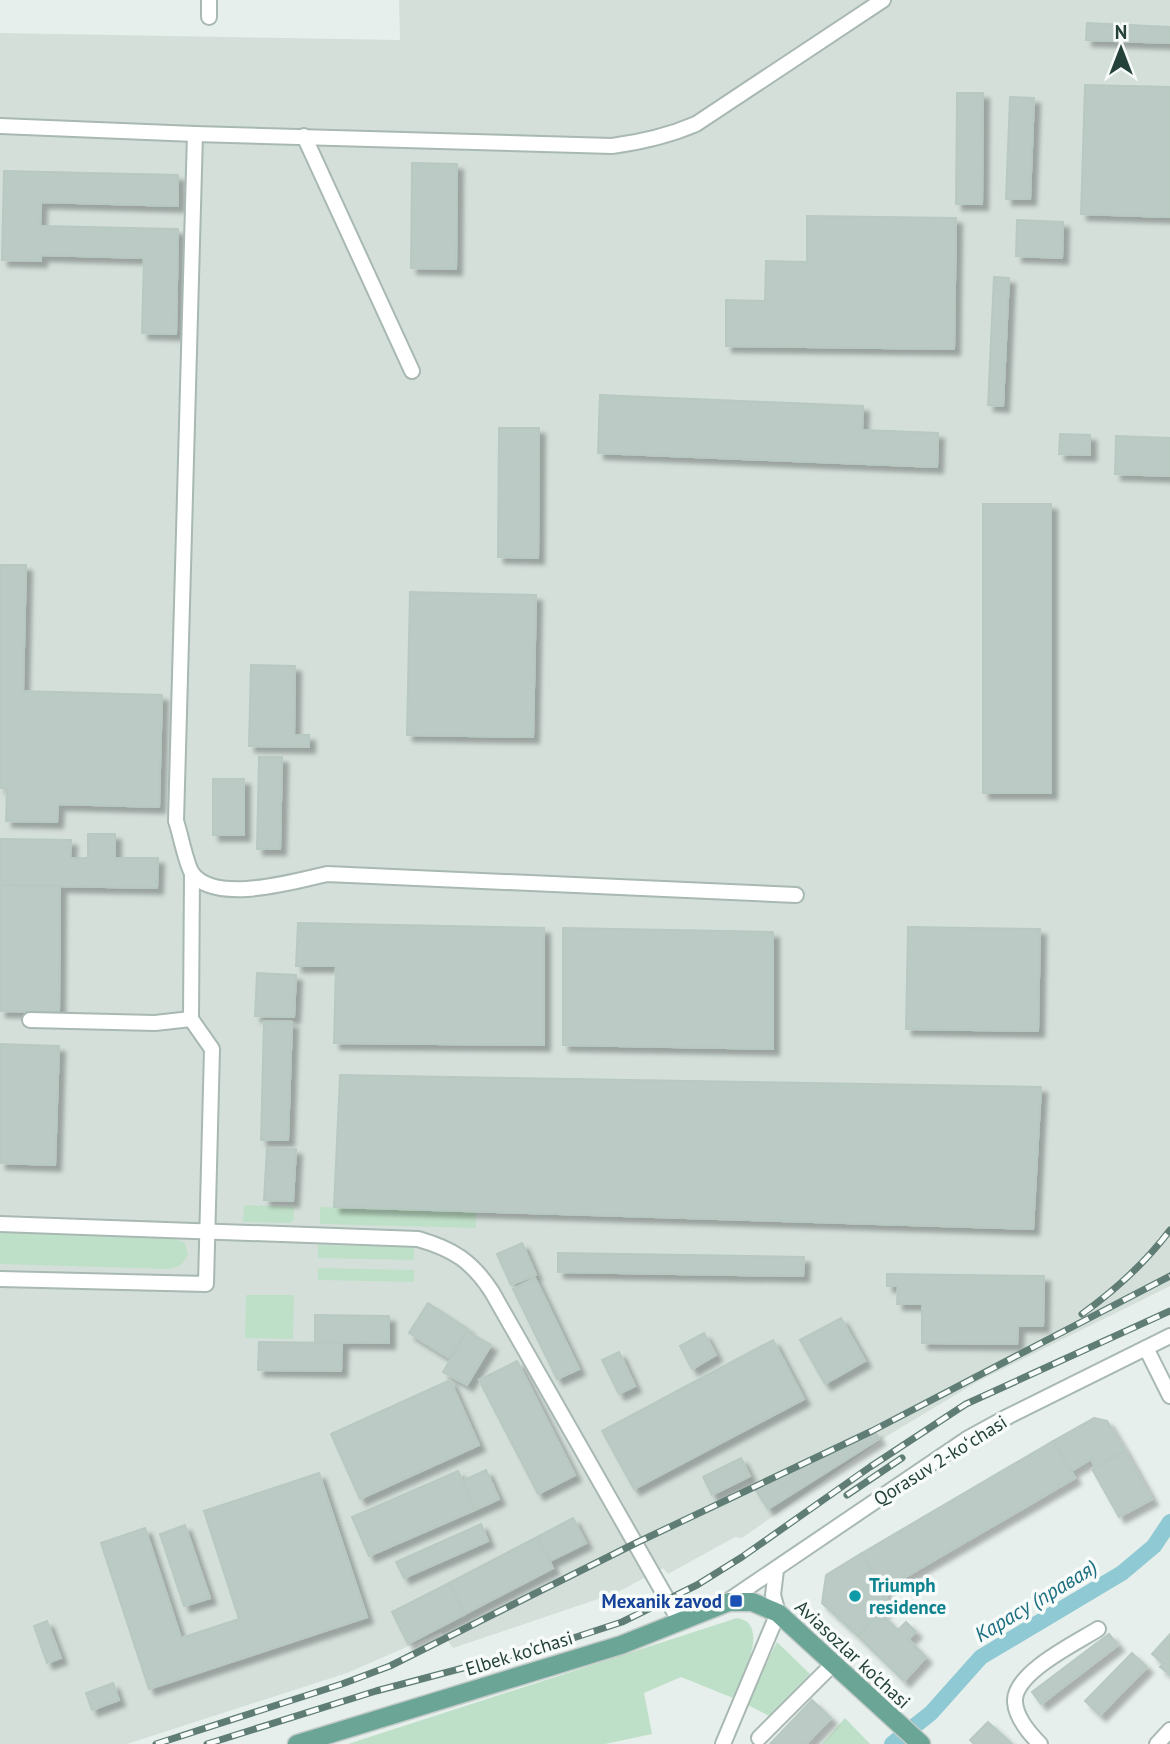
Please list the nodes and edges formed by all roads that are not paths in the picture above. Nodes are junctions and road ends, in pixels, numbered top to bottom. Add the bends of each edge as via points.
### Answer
1 (209, 0) edge
2 (883, 0) edge
3 (209, 17) dead end
4 (0, 125) edge
5 (195, 134) junction
6 (304, 136) junction
7 (412, 371) dead end
8 (192, 873) junction
9 (796, 895) dead end
10 (191, 1019) junction
11 (30, 1020) dead end
12 (0, 1224) edge
13 (208, 1233) junction
14 (0, 1279) edge
15 (1170, 1336) edge
16 (1146, 1348) junction
17 (1170, 1396) edge
18 (776, 1570) junction
19 (752, 1602) joint
20 (721, 1605) junction
21 (778, 1613) junction
22 (680, 1622) junction
23 (1098, 1629) dead end
24 (834, 1663) junction
25 (1170, 1730) edge
26 (759, 1738) dead end
27 (296, 1744) edge
28 (723, 1744) edge
29 (921, 1744) edge
30 (1040, 1744) edge
31 (1157, 1744) edge

1 - 3 street
2 - 6 street via 696,124 643,142 612,146
4 - 5 street
5 - 6 street
5 - 8 street via 176,821
6 - 7 street
8 - 9 street via 211,888 265,888 327,874
8 - 10 street
10 - 11 street via 155,1023
10 - 13 street via 212,1049
12 - 13 street
13 - 14 street via 206,1284
13 - 22 street via 418,1239 443,1247 478,1269
15 - 16 street, Qorasuv 2-koʻchasi
16 - 17 street
16 - 18 street, Qorasuv 2-koʻchasi via 967,1439
18 - 20 street, Qorasuv 2-koʻchasi
18 - 21 street via 773,1595
19 - 20 main road, Elbek ko'chasi
19 - 21 main road, Aviasozlar ko'chasi
20 - 22 main road, Elbek ko'chasi
21 - 24 main road, Aviasozlar ko'chasi
21 - 28 street
22 - 27 main road, Elbek ko'chasi via 621,1645
23 - 30 street via 1029,1673 1019,1686 1014,1703
24 - 26 street
24 - 29 main road, Aviasozlar ko'chasi
25 - 31 street

